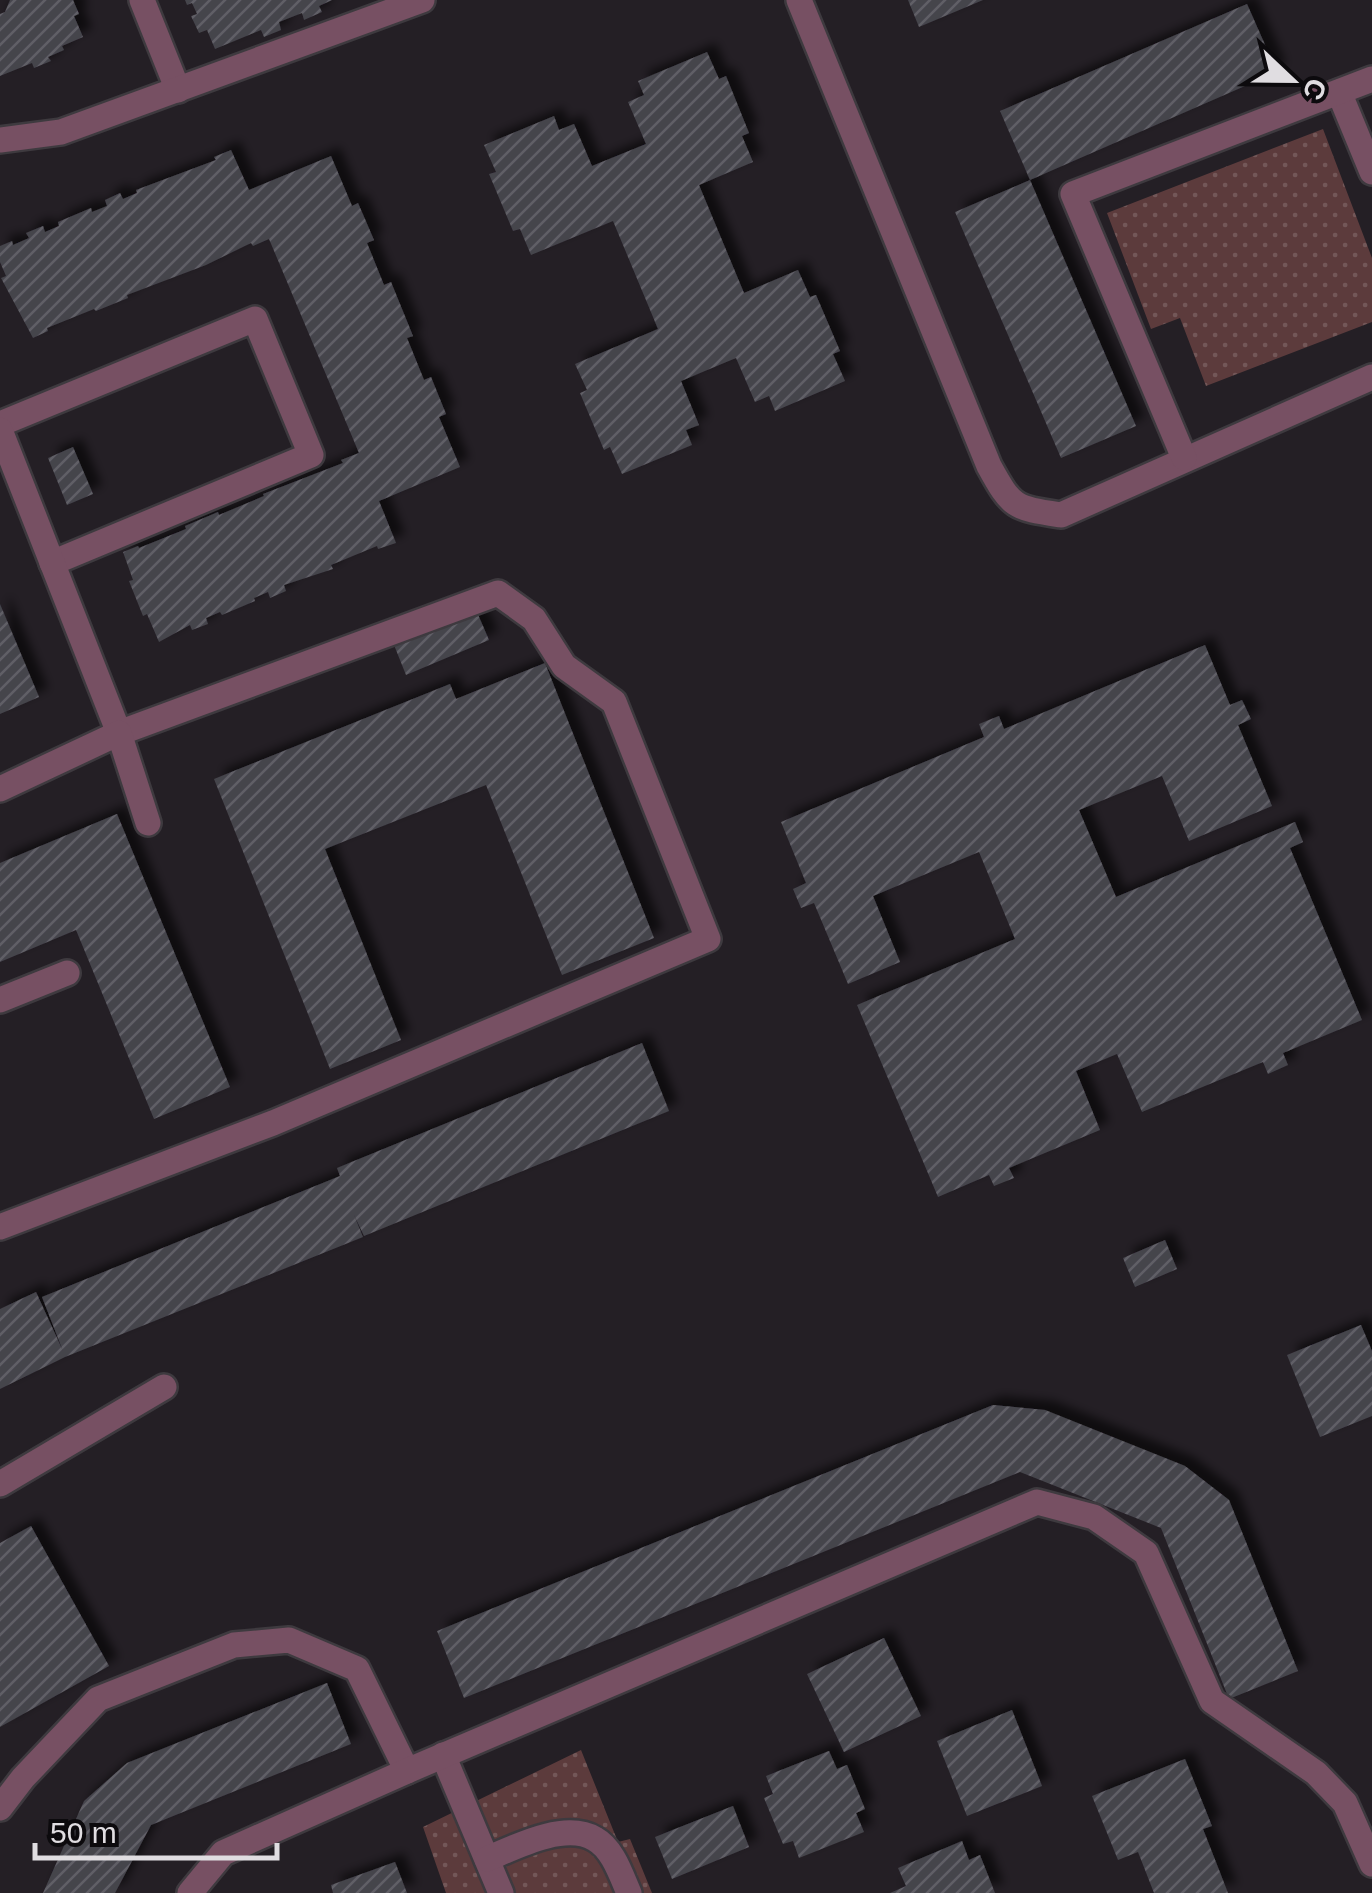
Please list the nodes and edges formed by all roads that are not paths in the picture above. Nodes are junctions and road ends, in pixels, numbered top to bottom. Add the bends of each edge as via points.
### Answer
1 (142, 0) edge
2 (422, 0) edge
3 (798, 0) edge
4 (1372, 79) edge
5 (178, 90) junction
6 (1339, 92) junction
7 (0, 140) edge
8 (1372, 172) edge
9 (1372, 377) edge
10 (0, 427) edge
11 (1184, 458) junction
12 (52, 562) junction
13 (119, 732) junction
14 (0, 789) edge
15 (148, 823) dead end
16 (67, 972) dead end
17 (0, 1000) edge
18 (0, 1227) edge
19 (164, 1387) dead end
20 (0, 1484) edge
21 (443, 1755) junction
22 (406, 1770) junction
23 (0, 1808) edge
24 (487, 1859) junction
25 (1372, 1864) edge
26 (190, 1893) edge
27 (501, 1893) edge
28 (629, 1893) edge

1 - 5 street
2 - 5 street
3 - 11 street via 1006,497 1023,510 1061,515
4 - 6 street
5 - 7 street via 61,132
6 - 8 street
6 - 11 street via 1073,194
9 - 11 street
10 - 12 street
10 - 12 street via 254,319 311,455
12 - 13 street
13 - 14 street
13 - 15 street
13 - 18 street via 498,593 534,619 564,666 614,702 708,940 272,1123
16 - 17 street
19 - 20 street
21 - 22 street
21 - 24 street
21 - 25 street via 1037,1502 1094,1517 1146,1552 1212,1701 1316,1773 1345,1803
22 - 23 street via 357,1668 289,1640 234,1645 98,1699
22 - 26 street via 222,1853
24 - 27 street
24 - 28 street via 538,1837 585,1836 615,1860

